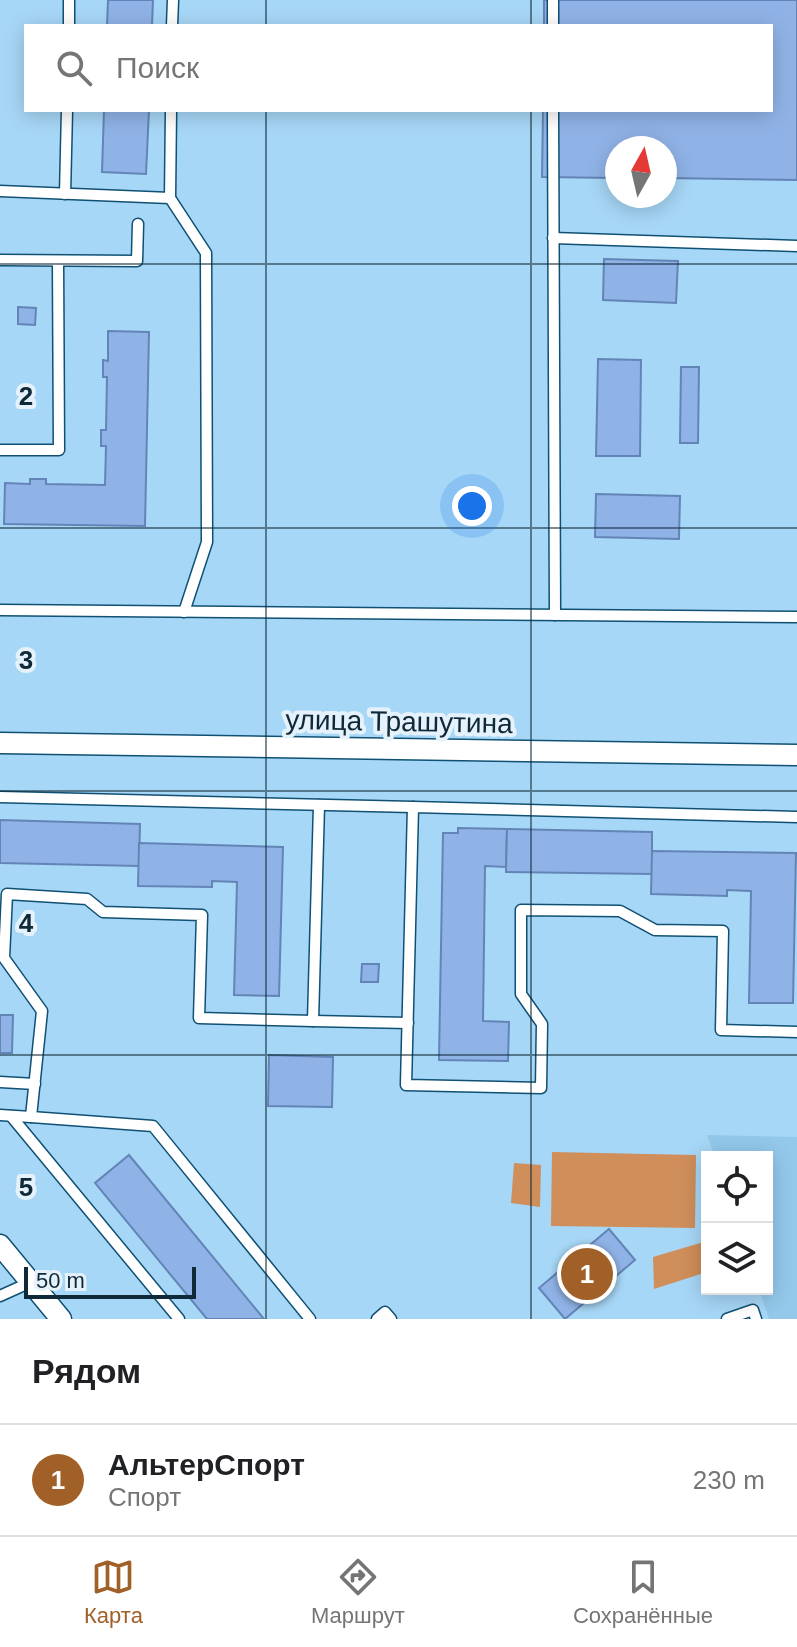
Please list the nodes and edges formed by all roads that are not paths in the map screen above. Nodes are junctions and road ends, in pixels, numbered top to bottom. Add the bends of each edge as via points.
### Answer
1 (69, 0) edge
2 (173, 0) edge
3 (553, 0) edge
4 (69, 24) edge
5 (172, 24) edge
6 (553, 24) edge
7 (67, 112) edge
8 (171, 112) edge
9 (553, 112) edge
10 (0, 191) edge
11 (65, 194) junction
12 (170, 198) junction
13 (138, 224) dead end
14 (553, 238) junction
15 (797, 246) edge
16 (0, 260) edge
17 (58, 261) junction
18 (0, 450) edge
19 (0, 610) edge
20 (184, 612) junction
21 (555, 615) junction
22 (797, 617) edge
23 (0, 743) edge
24 (797, 755) edge
25 (0, 797) edge
26 (319, 805) junction
27 (413, 807) junction
28 (797, 817) edge
29 (313, 1021) junction
30 (408, 1023) junction
31 (797, 1032) edge
32 (0, 1082) edge
33 (35, 1084) junction
34 (5, 1116) edge
35 (31, 1117) junction
36 (0, 1245) edge
37 (31, 1282) junction
38 (0, 1296) edge
39 (61, 1319) edge
40 (179, 1319) edge
41 (310, 1319) edge
42 (377, 1319) edge
43 (391, 1319) edge
44 (727, 1319) edge
45 (756, 1319) edge

1 - 4 lane
2 - 5 lane
3 - 6 lane
7 - 11 lane
8 - 12 lane
9 - 14 lane
10 - 11 lane
11 - 12 lane
12 - 20 lane via 206,253 207,542
13 - 17 lane via 137,261
14 - 15 lane
14 - 21 lane
16 - 17 lane
17 - 18 lane via 59,450
19 - 20 lane
20 - 21 lane
21 - 22 lane
23 - 24 street, улица Трашутина
25 - 26 lane
26 - 27 lane
26 - 29 lane
27 - 28 lane
27 - 30 lane
29 - 30 lane
29 - 33 lane via 199,1018 202,915 103,912 87,899 7,894 4,958 42,1011
30 - 31 lane via 406,1085 541,1088 542,1024 521,994 521,910 620,911 655,930 723,931 721,1030
32 - 33 lane
33 - 35 lane
34 - 35 lane
34 - 40 lane
35 - 41 lane via 153,1126
36 - 37 street
37 - 38 lane
37 - 39 street
42 - 43 lane via 385,1312
44 - 45 lane via 753,1310

